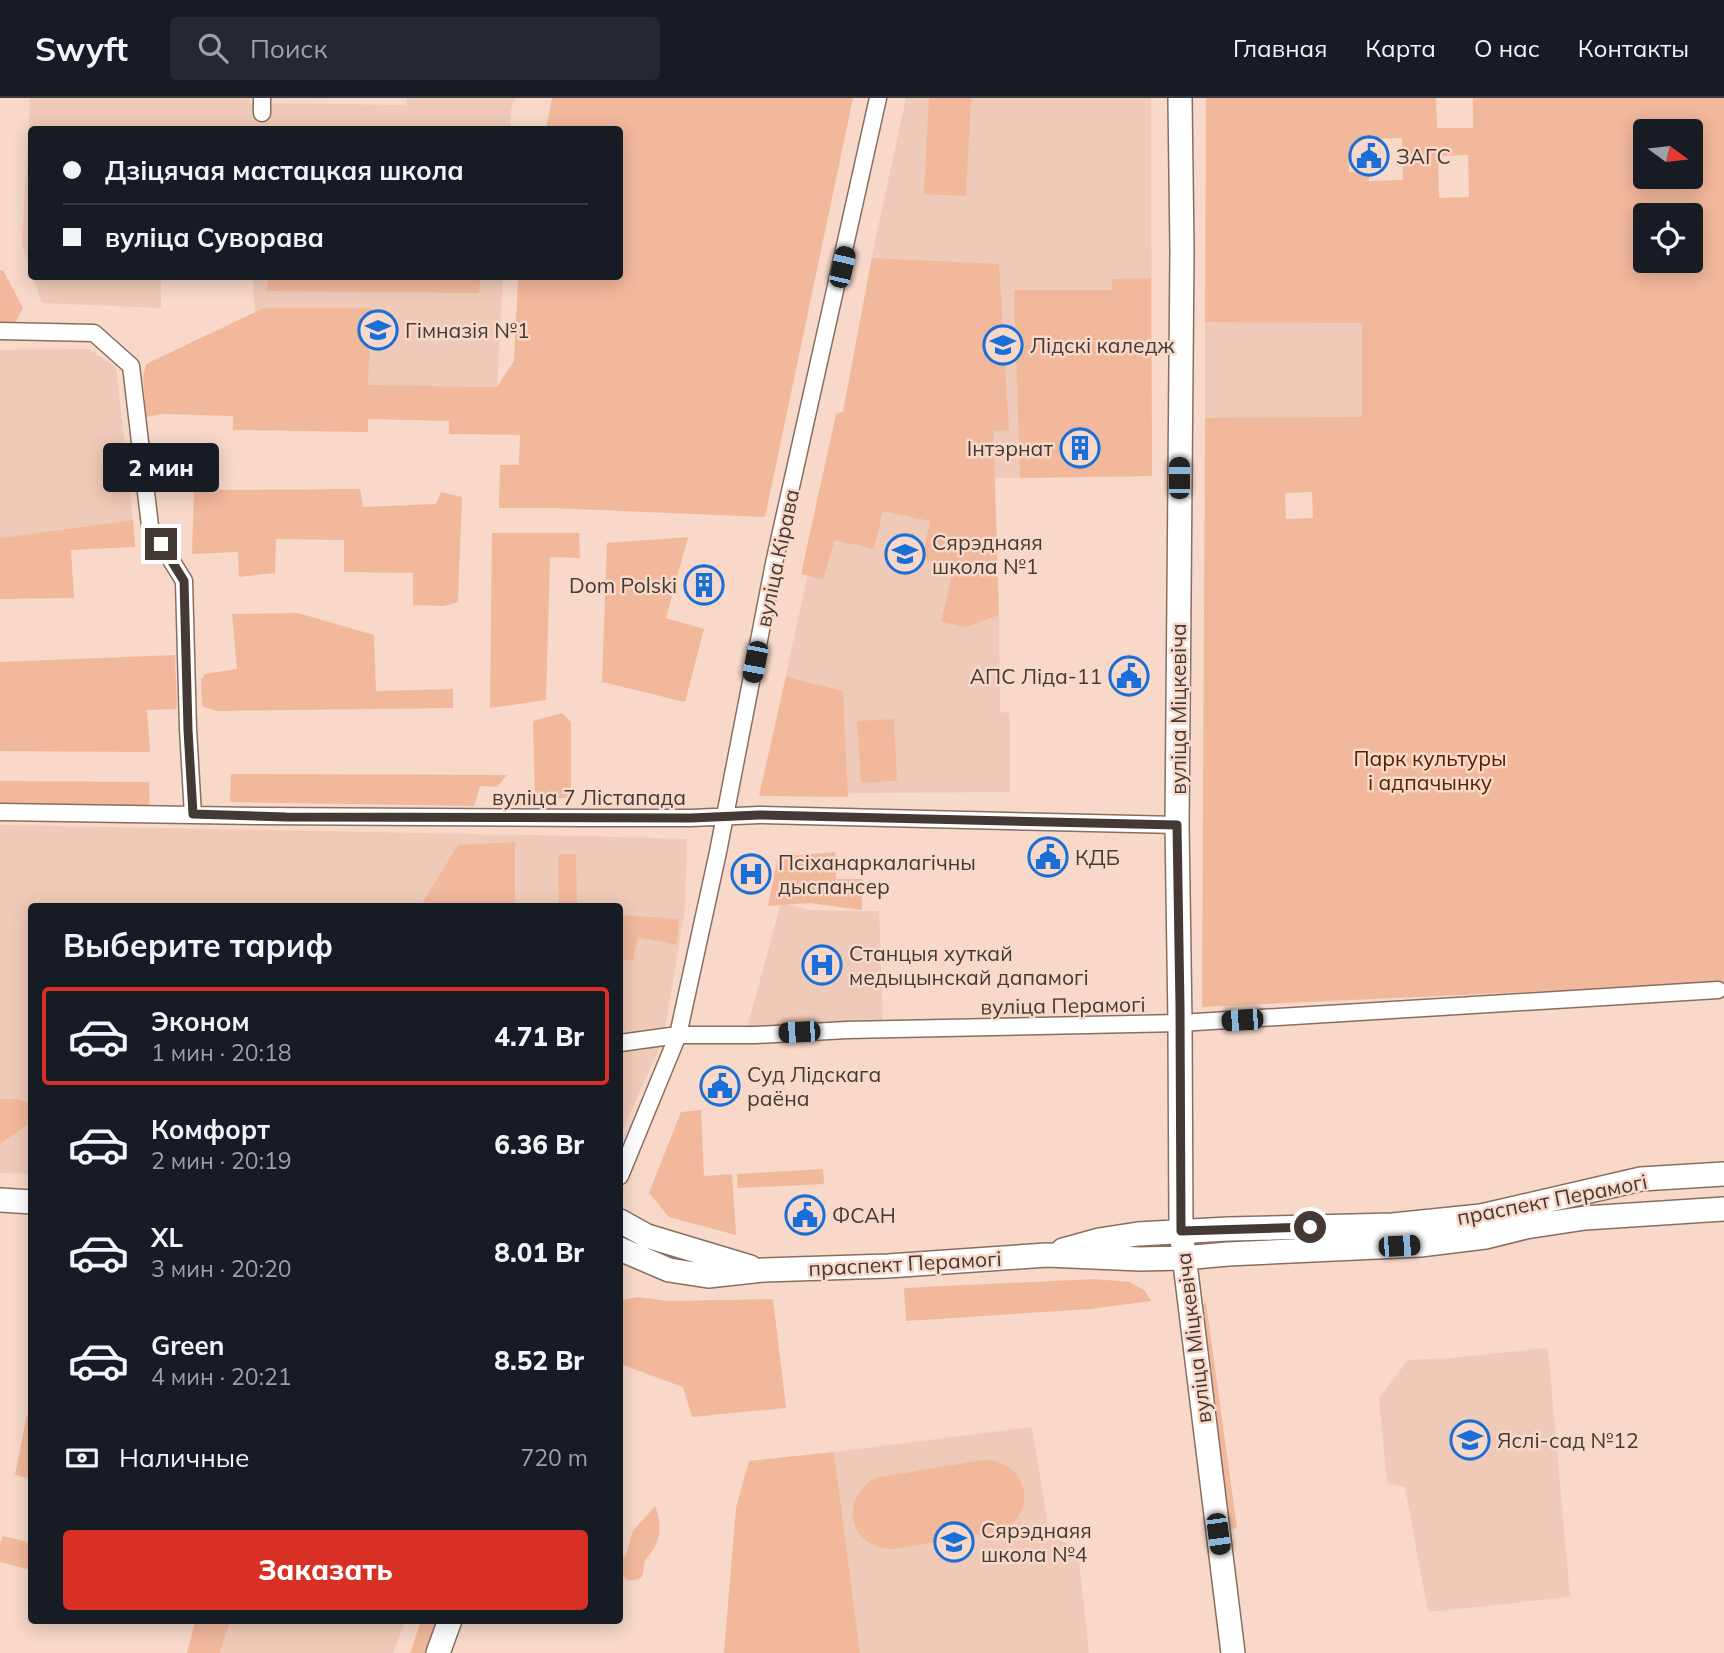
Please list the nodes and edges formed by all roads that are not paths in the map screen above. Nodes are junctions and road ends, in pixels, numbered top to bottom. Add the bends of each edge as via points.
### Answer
1 (878, 98) edge
2 (1180, 98) edge
3 (0, 331) edge
4 (0, 812) edge
5 (193, 814) junction
6 (725, 817) junction
7 (1177, 825) junction
8 (1718, 990) dead end
9 (1180, 1023) junction
10 (678, 1035) junction
11 (623, 1043) edge
12 (623, 1169) edge
13 (1724, 1174) edge
14 (0, 1200) edge
15 (28, 1202) edge
16 (1724, 1209) edge
17 (623, 1223) edge
18 (1181, 1231) junction
19 (623, 1250) edge
20 (1046, 1255) junction
21 (1183, 1258) junction
22 (764, 1270) junction
23 (449, 1624) edge
24 (439, 1653) edge
25 (1233, 1653) edge

1 - 6 street, вуліца Кірава via 774,563
2 - 7 main road, вуліца Міцкевіча
3 - 5 street via 94,333 131,366 150,526 184,581
4 - 5 street, вуліца 7 Лістапада
5 - 6 street, вуліца 7 Лістапада
6 - 7 street, вуліца 7 Лістапада
6 - 10 street, вуліца Кірава
7 - 9 main road, вуліца Міцкевіча
8 - 9 street, вуліца Перамогі
9 - 10 street, вуліца Перамогі
9 - 18 main road, вуліца Міцкевіча
10 - 11 street, вуліца Перамогі
10 - 12 street, вуліца Кірава
13 - 18 main road, праспект Перамогі via 1641,1179 1481,1216 1393,1225
14 - 15 main road
16 - 21 main road, праспект Перамогі via 1585,1219 1420,1245
17 - 22 main road, праспект Перамогі via 647,1236
18 - 20 main road, праспект Перамогі via 1099,1240
18 - 21 main road, вуліца Міцкевіча
19 - 22 main road, праспект Перамогі via 669,1270 708,1276
20 - 21 main road, праспект Перамогі
20 - 22 main road, праспект Перамогі
21 - 25 main road, вуліца Міцкевіча
23 - 24 main road

